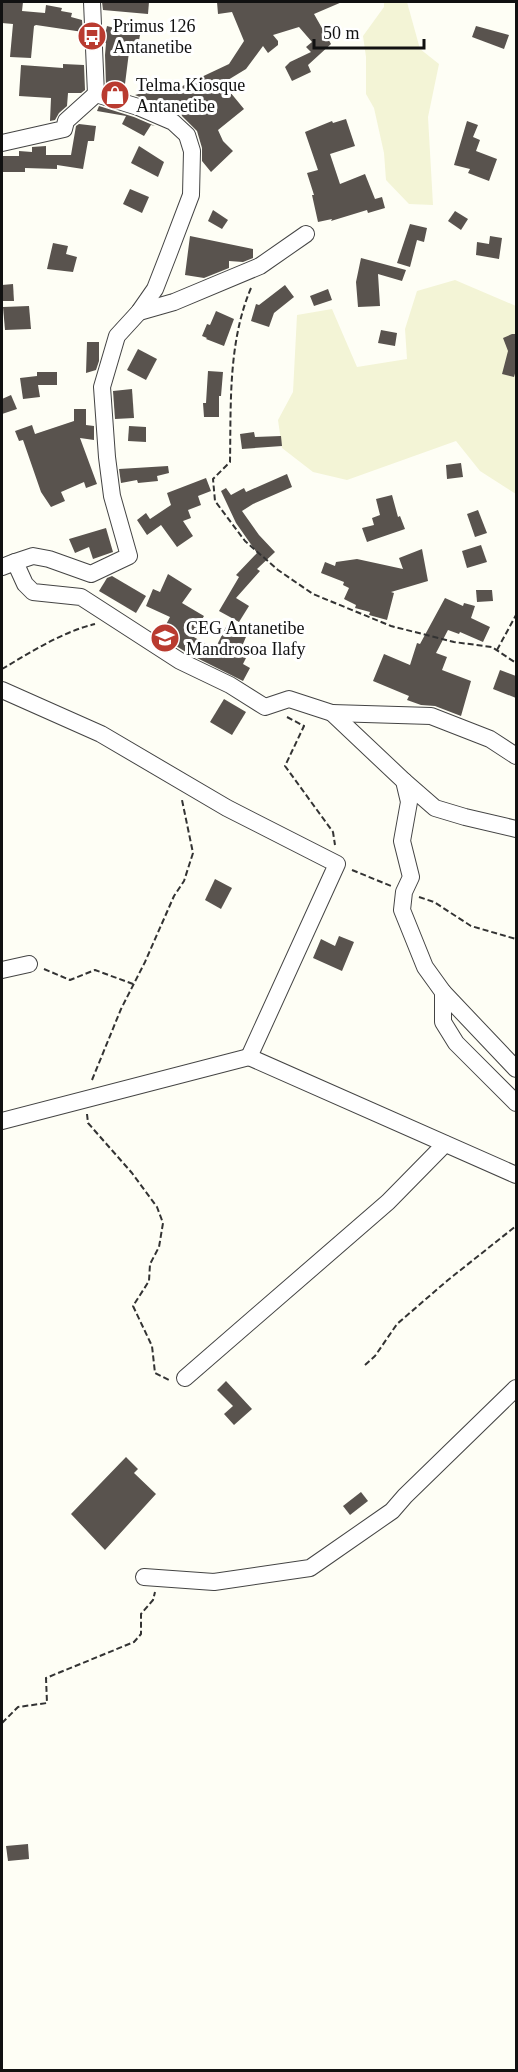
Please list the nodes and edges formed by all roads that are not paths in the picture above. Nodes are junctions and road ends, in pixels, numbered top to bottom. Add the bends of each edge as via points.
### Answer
1 (92, 2) edge
2 (96, 94) junction
3 (2, 143) edge
4 (306, 234) dead end
5 (140, 312) junction
6 (8, 565) edge
7 (2, 690) edge
8 (332, 713) junction
9 (516, 756) edge
10 (404, 782) junction
11 (516, 829) edge
12 (29, 964) road end
13 (2, 970) edge
14 (443, 992) junction
15 (249, 1057) junction
16 (516, 1069) edge
17 (516, 1103) edge
18 (2, 1121) edge
19 (445, 1144) junction
20 (516, 1175) edge
21 (185, 1378) dead end
22 (516, 1388) edge
23 (151, 1577) road end

1 - 2 street
2 - 3 street via 66,121 64,129
2 - 5 street via 174,122 187,135 192,151 191,195 155,290
4 - 5 street via 260,266
5 - 6 street via 117,336 102,387 112,496 129,556 91,574 33,556
6 - 8 street via 33,592 81,597 180,661 265,707 289,699
7 - 15 street via 101,734 227,808 337,864
8 - 9 street via 431,716 490,739
8 - 10 street
10 - 11 street via 435,808
10 - 14 street via 408,802 402,841 411,877 402,910 425,967
12 - 13 street
14 - 16 street
14 - 17 street via 443,1022 456,1043
15 - 18 street
15 - 19 street
19 - 20 street
19 - 21 street via 388,1202
22 - 23 street via 392,1511 310,1568 214,1582

